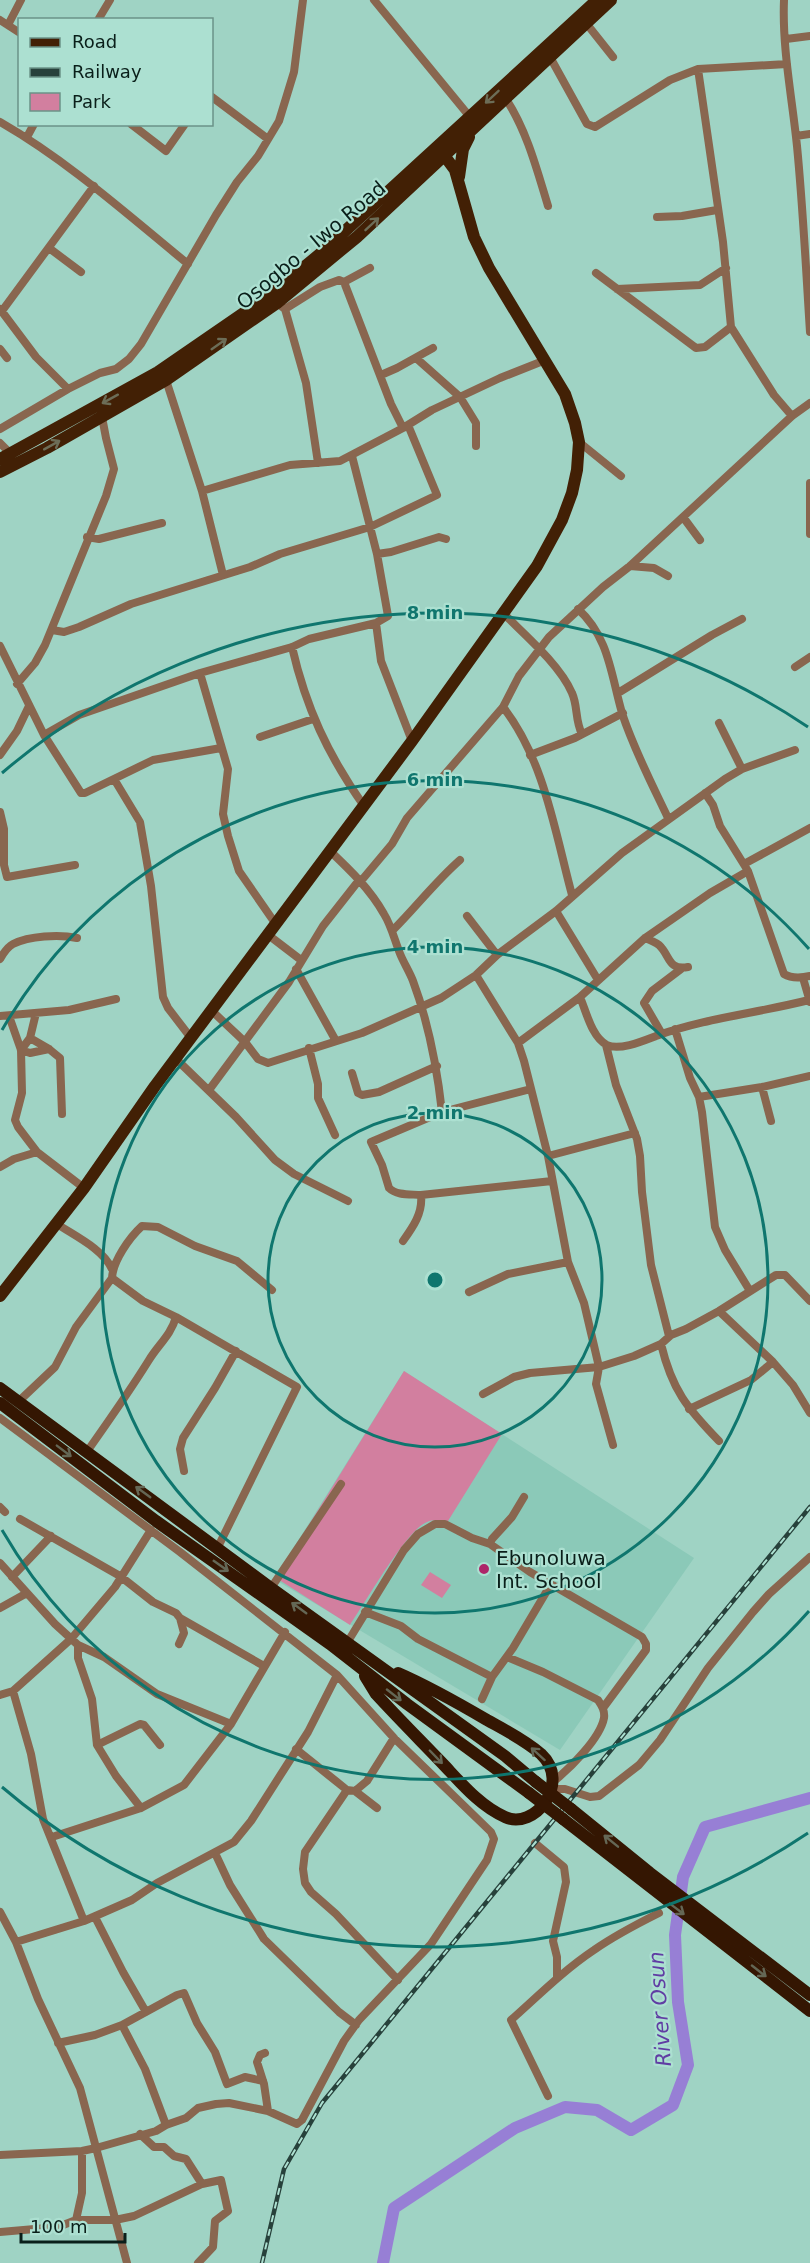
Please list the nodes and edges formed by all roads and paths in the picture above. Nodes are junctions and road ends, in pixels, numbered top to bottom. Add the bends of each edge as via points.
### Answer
1 (21, 0) edge
2 (110, 0) edge
3 (303, 0) edge
4 (374, 0) edge
5 (597, 0) edge
6 (611, 0) edge
7 (784, 0) edge
8 (99, 18) edge
9 (0, 20) edge
10 (586, 23) junction
11 (8, 25) junction
12 (18, 32) edge
13 (810, 36) edge
14 (786, 39) junction
15 (550, 57) junction
16 (613, 57) dead end
17 (787, 64) junction
18 (698, 69) junction
19 (213, 98) edge
20 (506, 99) junction
21 (0, 122) edge
22 (473, 122) junction
23 (33, 126) edge
24 (134, 126) edge
25 (184, 126) edge
26 (810, 134) edge
27 (796, 136) junction
28 (27, 137) junction
29 (268, 139) junction
30 (441, 152) junction
31 (459, 182) junction
32 (93, 186) junction
33 (548, 206) dead end
34 (717, 210) junction
35 (657, 217) dead end
36 (807, 217) edge
37 (49, 248) junction
38 (188, 264) junction
39 (370, 268) dead end
40 (726, 268) junction
41 (81, 272) dead end
42 (596, 273) dead end
43 (344, 282) junction
44 (617, 289) junction
45 (809, 296) edge
46 (281, 306) junction
47 (1, 310) edge
48 (731, 327) junction
49 (810, 332) edge
50 (433, 348) dead end
51 (0, 349) edge
52 (7, 358) dead end
53 (416, 358) junction
54 (543, 361) junction
55 (381, 375) junction
56 (166, 380) junction
57 (142, 388) junction
58 (68, 389) junction
59 (460, 397) junction
60 (810, 403) edge
61 (792, 416) junction
62 (102, 417) junction
63 (405, 427) junction
64 (0, 429) edge
65 (579, 442) junction
66 (0, 443) edge
67 (476, 446) dead end
68 (5, 456) edge
69 (352, 456) junction
70 (318, 463) junction
71 (0, 472) edge
72 (621, 476) dead end
73 (810, 483) edge
74 (202, 491) junction
75 (682, 517) junction
76 (162, 523) dead end
77 (370, 527) junction
78 (810, 534) edge
79 (87, 537) junction
80 (446, 539) dead end
81 (700, 540) dead end
82 (377, 554) junction
83 (630, 566) junction
84 (223, 575) junction
85 (668, 576) dead end
86 (578, 609) junction
87 (504, 614) junction
88 (742, 619) dead end
89 (376, 623) junction
90 (52, 630) junction
91 (0, 646) edge
92 (292, 647) junction
93 (539, 649) junction
94 (810, 657) edge
95 (795, 667) dead end
96 (200, 673) junction
97 (17, 684) junction
98 (618, 693) junction
99 (29, 706) junction
100 (503, 707) junction
101 (623, 713) junction
102 (313, 719) junction
103 (718, 723) dead end
104 (582, 734) junction
105 (44, 735) junction
106 (260, 737) dead end
107 (412, 741) junction
108 (221, 748) junction
109 (795, 750) dead end
110 (0, 755) edge
111 (530, 755) junction
112 (742, 770) junction
113 (114, 779) junction
114 (705, 793) junction
115 (364, 806) junction
116 (0, 812) edge
117 (669, 818) junction
118 (810, 828) edge
119 (330, 851) junction
120 (460, 860) dead end
121 (75, 865) dead end
122 (746, 867) junction
123 (361, 881) junction
124 (572, 895) junction
125 (556, 911) junction
126 (467, 916) dead end
127 (275, 923) junction
128 (393, 930) junction
129 (267, 934) junction
130 (77, 938) dead end
131 (645, 938) junction
132 (497, 956) junction
133 (0, 959) edge
134 (301, 960) junction
135 (296, 969) junction
136 (476, 975) junction
137 (806, 977) edge
138 (598, 980) junction
139 (580, 997) junction
140 (116, 999) dead end
141 (810, 1001) edge
142 (422, 1006) junction
143 (212, 1011) junction
144 (36, 1013) junction
145 (0, 1016) edge
146 (9, 1016) junction
147 (675, 1029) junction
148 (662, 1034) junction
149 (30, 1038) junction
150 (191, 1038) junction
151 (336, 1041) junction
152 (245, 1042) junction
153 (518, 1043) junction
154 (606, 1045) junction
155 (309, 1048) junction
156 (21, 1050) junction
157 (49, 1050) junction
158 (176, 1059) junction
159 (437, 1066) junction
160 (352, 1073) dead end
161 (810, 1076) edge
162 (762, 1087) junction
163 (531, 1089) junction
164 (209, 1090) junction
165 (699, 1097) junction
166 (442, 1112) junction
167 (62, 1114) dead end
168 (771, 1121) dead end
169 (635, 1133) junction
170 (335, 1135) dead end
171 (37, 1152) junction
172 (548, 1156) junction
173 (0, 1167) edge
174 (552, 1181) junction
175 (84, 1188) junction
176 (421, 1195) junction
177 (348, 1201) dead end
178 (57, 1224) junction
179 (403, 1241) dead end
180 (568, 1262) junction
181 (110, 1265) junction
182 (112, 1278) junction
183 (272, 1290) dead end
184 (750, 1291) junction
185 (469, 1292) dead end
186 (0, 1296) edge
187 (810, 1301) edge
188 (719, 1311) junction
189 (176, 1317) junction
190 (669, 1336) junction
191 (660, 1344) junction
192 (236, 1351) junction
193 (773, 1362) junction
194 (599, 1366) junction
195 (0, 1388) edge
196 (483, 1394) dead end
197 (18, 1402) junction
198 (0, 1403) edge
199 (688, 1409) junction
200 (810, 1413) edge
201 (0, 1418) edge
202 (719, 1441) dead end
203 (614, 1445) dead end
204 (86, 1453) junction
205 (184, 1471) dead end
206 (341, 1484) dead end
207 (524, 1497) dead end
208 (20, 1519) dead end
209 (151, 1530) junction
210 (51, 1536) junction
211 (490, 1544) junction
212 (217, 1549) junction
213 (810, 1557) edge
214 (0, 1563) edge
215 (120, 1576) junction
216 (12, 1577) junction
217 (551, 1584) junction
218 (271, 1588) junction
219 (27, 1593) junction
220 (0, 1608) edge
221 (365, 1612) junction
222 (180, 1618) junction
223 (285, 1632) junction
224 (71, 1639) junction
225 (346, 1643) junction
226 (179, 1644) dead end
227 (78, 1645) junction
228 (507, 1657) junction
229 (376, 1664) junction
230 (357, 1665) junction
231 (264, 1666) junction
232 (337, 1675) junction
233 (492, 1677) junction
234 (13, 1691) junction
235 (0, 1695) edge
236 (482, 1699) dead end
237 (603, 1708) junction
238 (231, 1724) junction
239 (394, 1737) junction
240 (97, 1745) junction
241 (160, 1745) dead end
242 (296, 1749) junction
243 (553, 1785) junction
244 (351, 1790) junction
245 (457, 1799) junction
246 (487, 1807) junction
247 (141, 1808) junction
248 (377, 1808) dead end
249 (52, 1837) junction
250 (535, 1843) dead end
251 (215, 1853) junction
252 (646, 1877) junction
253 (0, 1912) edge
254 (659, 1913) dead end
255 (95, 1917) junction
256 (84, 1921) junction
257 (714, 1930) junction
258 (16, 1942) junction
259 (557, 1978) junction
260 (398, 1980) junction
261 (810, 1995) edge
262 (147, 2012) junction
263 (810, 2012) edge
264 (123, 2025) junction
265 (356, 2025) junction
266 (58, 2043) junction
267 (265, 2053) dead end
268 (263, 2081) junction
269 (548, 2096) dead end
270 (268, 2110) junction
271 (166, 2125) junction
272 (156, 2131) junction
273 (140, 2134) junction
274 (153, 2147) junction
275 (96, 2148) junction
276 (82, 2151) junction
277 (0, 2155) edge
278 (202, 2184) junction
279 (76, 2220) junction
280 (115, 2220) junction
281 (0, 2232) edge
282 (127, 2263) edge
283 (198, 2263) edge

1 - 11 street
2 - 8 street
3 - 29 street via 294,72 279,121
4 - 22 street
5 -> 22 main road, Osogbo - Iwo Road
6 - 10 main road, Osogbo - Iwo Road
7 - 14 street
9 - 11 street
10 - 15 main road, Osogbo - Iwo Road
10 - 16 street
11 - 12 street
13 - 14 street
14 - 17 street
15 - 18 street via 587,124 595,127 670,80
15 - 20 main road, Osogbo - Iwo Road
17 - 18 street
17 - 27 street
18 - 34 street
19 - 29 street
20 - 22 main road, Osogbo - Iwo Road
20 - 33 street via 536,164
21 - 28 street
22 - 30 main road, Osogbo - Iwo Road
22 - 31 main road via 463,149
23 - 28 street
24 - 25 street via 166,151
26 - 27 street
27 - 36 street
28 - 32 street
29 - 38 street
30 - 31 main road
46 -> 30 main road, Osogbo - Iwo Road
30 - 57 main road, Osogbo - Iwo Road via 270,295
31 - 54 main road via 474,237
32 - 37 street
32 - 38 street
34 - 35 street
34 - 40 street
36 - 45 street via 804,253
37 - 41 street
37 - 47 street
38 - 58 street via 129,360
39 - 43 street
40 - 44 street via 700,285
40 - 48 street
42 - 44 street
43 - 46 street via 339,280
43 - 55 street
44 - 48 street via 696,348 705,347
45 - 49 street
56 -> 46 main road, Osogbo - Iwo Road
46 - 70 street via 306,383
47 - 58 street via 36,357
48 - 61 street
50 - 53 street
51 - 52 street
53 - 55 street
53 - 59 street
54 - 59 street
54 - 65 main road via 565,394
55 - 63 street
56 - 57 main road, Osogbo - Iwo Road
56 - 74 street
57 - 62 main road, Osogbo - Iwo Road
57 -> 68 main road, Osogbo - Iwo Road
58 - 64 street
59 - 63 street
59 - 67 street via 474,419
60 - 61 street
61 - 75 street
71 -> 62 main road, Osogbo - Iwo Road
62 - 79 street via 114,469
63 - 69 street
63 - 77 street via 437,495
65 - 72 street
65 - 87 main road via 572,493 562,520
66 - 68 street
69 - 70 street
69 - 77 street
70 - 74 street via 290,465
73 - 78 street
74 - 84 street
75 - 81 street
75 - 83 street
76 - 79 street via 99,538
77 - 82 street
77 - 84 street
79 - 90 street
80 - 82 street via 439,537
82 - 89 street via 389,614
83 - 85 street via 654,568
83 - 86 street
84 - 90 street via 131,604 64,632
86 - 93 street
86 - 98 street via 595,627
87 - 93 street
87 - 107 main road
88 - 98 street
89 - 92 street via 309,639
89 - 107 street via 381,661
90 - 97 street via 35,663
91 - 97 street
92 - 96 street
92 - 102 street
93 - 100 street
93 - 104 street via 572,692
94 - 95 street
96 - 105 street via 79,715
96 - 108 street
97 - 99 street
98 - 101 street
99 - 105 street
99 - 110 street
100 - 111 street
100 - 123 street via 407,818 392,844
101 - 104 street
101 - 117 street
102 - 106 street
102 - 115 street via 340,771
103 - 112 street
104 - 111 street
105 - 113 street via 81,793
107 - 115 main road
108 - 113 street via 153,760
108 - 127 street via 228,769 223,814 228,836 239,871
109 - 112 street
111 - 124 street via 548,804
112 - 114 street
113 - 150 street via 140,822 163,997
114 - 117 street
114 - 122 street
115 - 119 main road
116 - 121 street via 7,877
117 - 124 street
118 - 122 street
119 - 123 street
119 - 127 main road
120 - 128 street
122 - 131 street
122 - 137 street via 782,970 788,977
123 - 128 street
123 - 134 street via 329,918
124 - 125 street
125 - 132 street
125 - 138 street
126 - 132 street
127 - 129 main road
128 - 142 street
129 - 134 street
129 - 143 main road
130 - 133 street via 49,936 13,944
131 - 138 street
131 - 148 street via 660,946 669,962 684,968 652,991 644,1003
132 - 136 street
134 - 135 street
135 - 151 street
135 - 152 street
136 - 142 street
136 - 153 street
137 - 141 street
138 - 139 street
139 - 153 street
139 - 154 street via 595,1031
140 - 144 street
141 - 147 street
142 - 151 street
142 - 159 street
143 - 150 main road
143 - 152 street
144 - 146 street
144 - 149 street
145 - 146 street
146 - 156 street
147 - 148 street
147 - 165 street
148 - 154 street via 615,1047
149 - 156 street
149 - 157 street
150 - 158 main road
151 - 155 street
152 - 155 street via 258,1059 268,1063
152 - 164 street
153 - 163 street
154 - 169 street via 616,1085
155 - 170 street via 318,1098
156 - 157 street
156 - 171 street via 22,1093 15,1120
157 - 167 street via 61,1062
158 - 164 street
158 - 175 main road
159 - 160 street via 379,1092 362,1095
159 - 166 street
161 - 162 street
162 - 165 street
162 - 168 street
163 - 166 street
163 - 172 street
164 - 177 street via 275,1160
165 - 184 street via 715,1227
166 - 176 street via 371,1142 392,1191
169 - 172 street
169 - 190 street via 651,1265
171 - 173 street
171 - 175 street
172 - 174 street
174 - 176 street
174 - 180 street
175 - 178 main road
176 - 179 street via 418,1216
178 - 181 street
178 - 186 main road
180 - 185 street via 508,1274
180 - 194 street via 584,1303
181 - 182 street
181 - 183 street via 142,1226 158,1227 237,1261
182 - 189 street via 132,1295
182 - 197 street via 76,1327 55,1367
184 - 187 street via 781,1274
184 - 188 street
188 - 190 street
188 - 193 street
189 - 192 street
189 - 204 street via 166,1339
190 - 191 street
191 - 194 street
191 - 199 street via 672,1381
192 - 205 street via 183,1438 180,1449
192 - 212 street via 296,1385 297,1390
193 - 199 street via 751,1380
193 - 200 street
194 - 196 street via 530,1373
194 - 203 street via 597,1384
195 - 197 highway
197 - 204 highway
198 -> 230 highway
199 - 202 street
201 - 209 street
212 -> 204 highway
206 - 218 street
207 - 211 street
208 - 210 street
209 - 215 street
209 - 223 street
210 - 215 street
210 - 216 street
211 - 217 street
211 - 221 street via 445,1524 427,1527 404,1550
212 - 218 highway
213 - 243 street via 753,1612 639,1765 599,1796 590,1797
214 - 216 street
215 - 222 street
215 - 224 street
216 - 219 street
217 - 228 street
217 - 237 street via 642,1637 646,1644 646,1650
225 -> 218 highway
219 - 220 street
219 - 224 street
221 - 225 street
221 - 233 street via 401,1626 418,1639
222 - 226 street via 184,1633
222 - 231 street
223 - 231 street
223 - 232 street
224 - 227 street
224 - 234 street
225 - 229 highway
227 - 238 street via 104,1657 157,1694
227 - 240 street via 78,1659 92,1699
228 - 233 street
228 - 237 street via 598,1700
243 -> 229 highway via 553,1772 542,1755 411,1679
252 -> 229 highway, bridge via 505,1756
230 -> 246 highway via 376,1694
230 -> 252 highway, bridge
231 - 238 street
232 - 239 street
232 - 242 street
233 - 236 street
234 - 235 street
234 - 249 street via 44,1820
237 - 243 street via 600,1728
238 - 247 street via 184,1785
239 - 244 street via 367,1781
239 - 245 street
240 - 241 street via 140,1724
240 - 247 street
242 - 244 street
242 - 251 street via 244,1831
243 - 246 highway via 537,1812 522,1818 508,1819
244 - 248 street
244 - 260 street via 305,1852 305,1883
245 - 246 street
245 - 260 street via 491,1832 492,1848 431,1944
247 - 249 street
249 - 256 street
250 - 259 street via 564,1867 566,1882 553,1941
251 - 255 street
251 - 265 street via 264,1939
252 - 257 highway
253 - 258 street
254 - 259 street via 593,1950
255 - 256 street
255 - 262 street
256 - 258 street
257 - 261 highway
257 -> 263 highway
258 - 266 street
259 - 269 street via 511,2020
260 - 265 street
262 - 264 street
262 - 268 street via 184,1993 227,2084 245,2077
264 - 266 street
264 - 271 street
265 - 270 street via 302,2120 297,2124
266 - 275 street via 80,2088
267 - 268 street via 257,2062
268 - 270 street
270 - 271 street via 216,2104 198,2108 182,2120
271 - 272 street
272 - 273 street
272 - 274 street
273 - 274 street
273 - 275 street
274 - 278 street via 164,2147 174,2156 186,2159
275 - 276 street
275 - 280 street
276 - 277 street
276 - 279 street via 82,2193
278 - 280 street via 134,2216
278 - 283 street via 221,2180 228,2211 215,2221 213,2247
279 - 280 street
279 - 281 street via 58,2227
280 - 282 street

